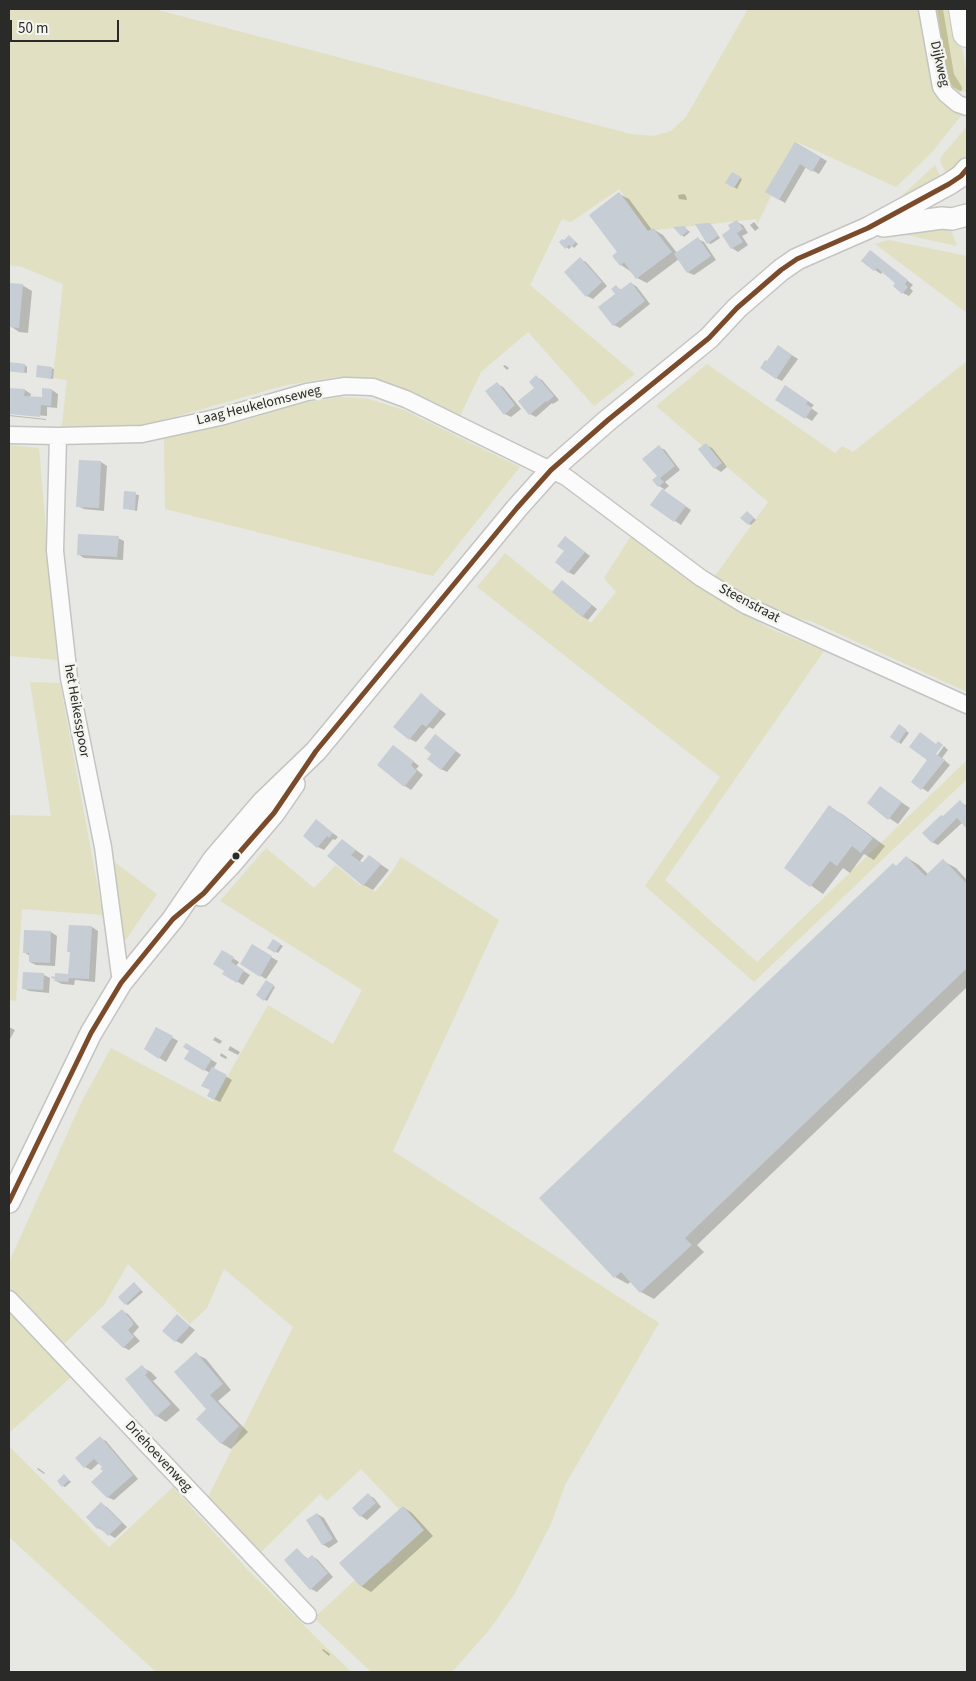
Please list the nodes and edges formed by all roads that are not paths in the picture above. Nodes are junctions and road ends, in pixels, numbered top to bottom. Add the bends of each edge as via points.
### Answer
1 (927, 9) edge
2 (963, 9) edge
3 (967, 33) edge
4 (967, 107) edge
5 (967, 169) edge
6 (967, 206) edge
7 (967, 215) edge
8 (942, 218) junction
9 (868, 228) junction
10 (9, 435) edge
11 (58, 436) junction
12 (551, 470) junction
13 (967, 705) edge
14 (120, 983) junction
15 (9, 1202) edge
16 (9, 1299) edge
17 (308, 1615) dead end

1 - 4 street, Dijkweg via 941,87 958,104
2 - 3 highway
5 - 9 street via 949,184
6 - 8 street via 950,210
7 - 8 street
8 - 9 street
9 - 12 street via 798,259 781,270 737,308 709,338
10 - 11 street, Laag Heukelomseweg
11 - 12 street, Laag Heukelomseweg via 142,434 220,418 307,392 345,386 373,387 406,399
11 - 14 street, het Heikesspoor via 56,551 68,678 103,847
12 - 13 street, Steenstraat via 566,477 701,578 746,606
12 - 14 street via 316,751 274,814 204,893 173,919
14 - 15 street via 91,1033
16 - 17 street, Driehoevenweg

